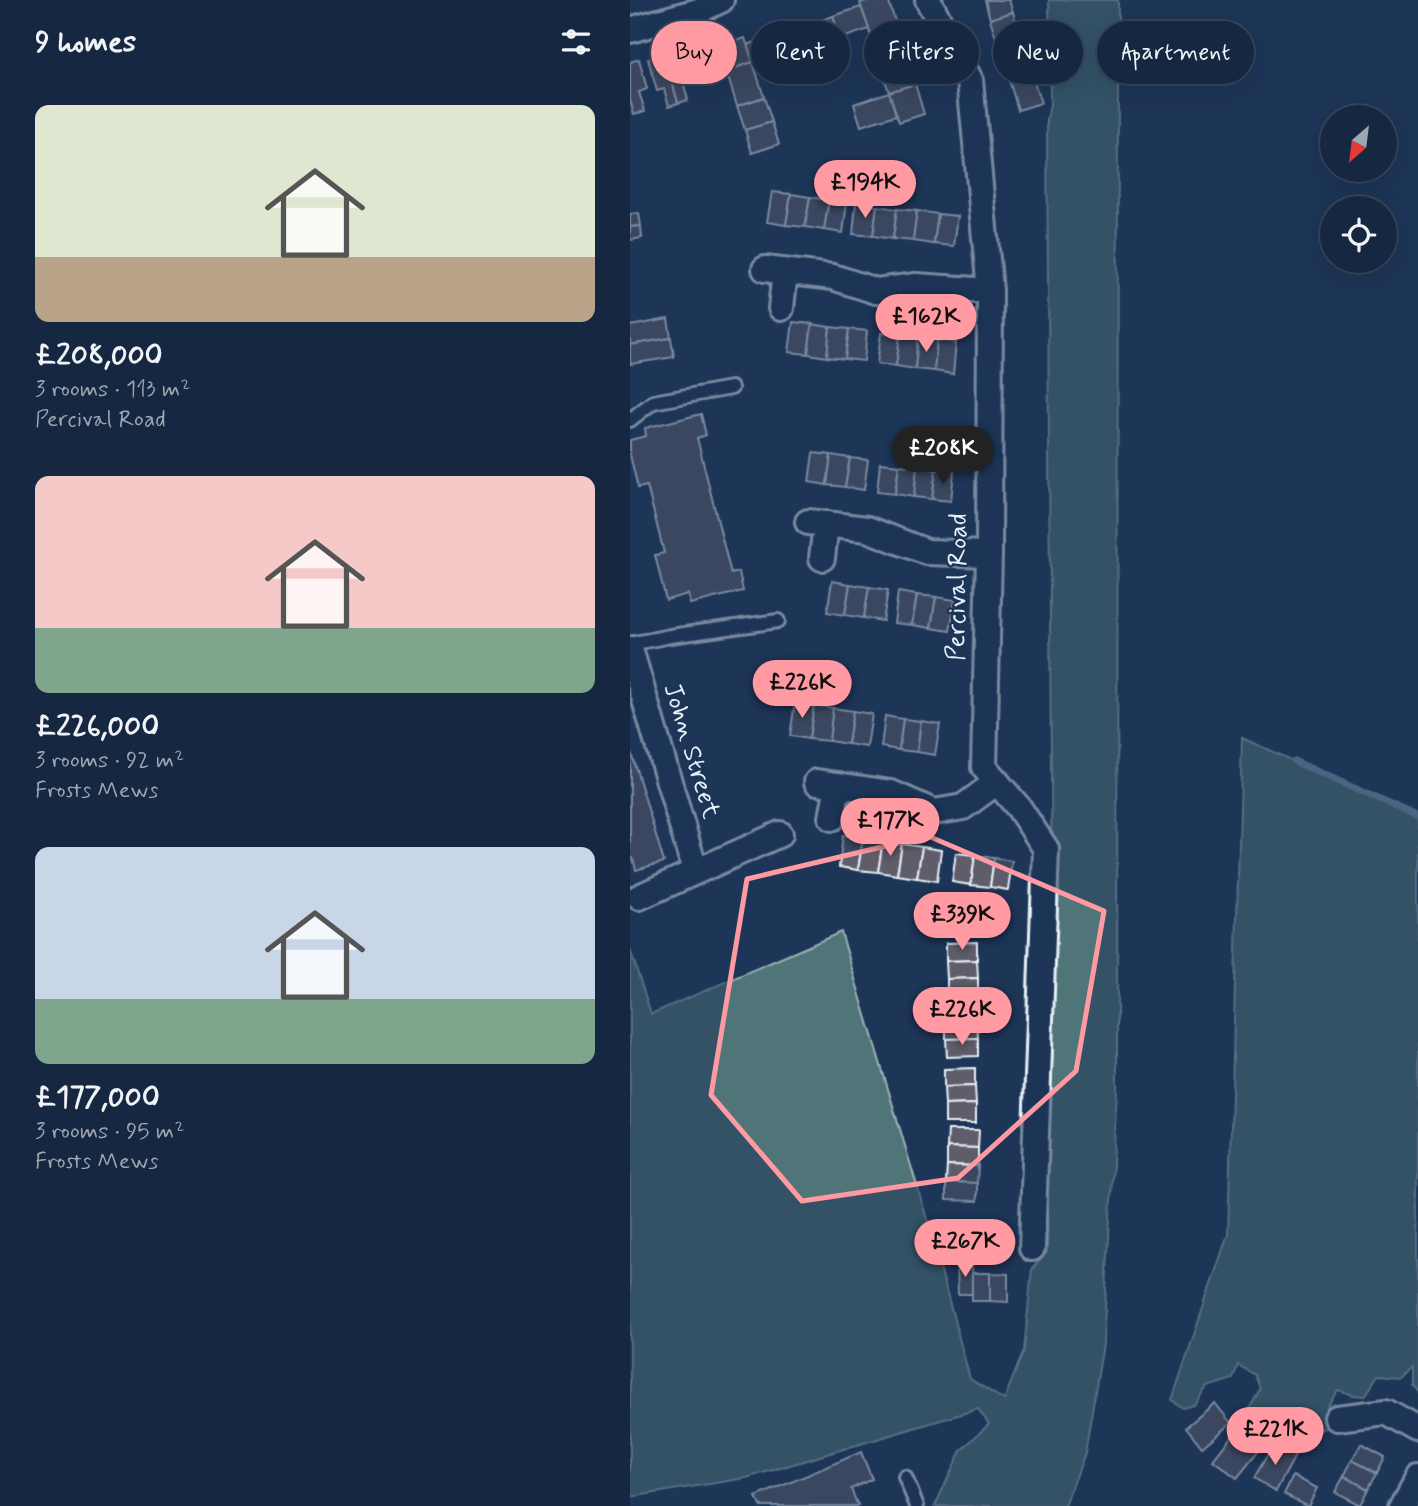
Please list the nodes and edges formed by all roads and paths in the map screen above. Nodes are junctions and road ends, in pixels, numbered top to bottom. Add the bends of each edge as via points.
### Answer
1 (721, 0) edge
2 (928, 0) edge
3 (630, 30) edge
4 (990, 291) junction
5 (781, 308) dead end
6 (732, 388) dead end
7 (630, 420) edge
8 (989, 554) junction
9 (822, 558) dead end
10 (778, 621) dead end
11 (630, 647) edge
12 (990, 774) junction
13 (832, 818) dead end
14 (780, 834) dead end
15 (695, 870) junction
16 (639, 897) dead end
17 (1032, 1248) dead end
18 (1337, 1418) dead end
19 (1418, 1430) edge
20 (905, 1477) dead end
21 (1418, 1478) edge
22 (917, 1506) edge
23 (1402, 1506) edge

1 - 3 street
2 - 4 street, Percival Road via 970,80
4 - 5 street via 916,286 876,290 833,277 775,270
4 - 8 street, Percival Road
6 - 7 lane via 653,402
8 - 9 street via 926,552 867,529 817,523
8 - 12 street, Percival Road
10 - 11 lane via 670,636
11 - 15 street, John Street
12 - 13 street via 963,807 934,812 891,793 827,784
12 - 17 street via 1046,849
14 - 15 street
15 - 16 street
18 - 19 street via 1387,1412
20 - 22 lane
21 - 23 street

